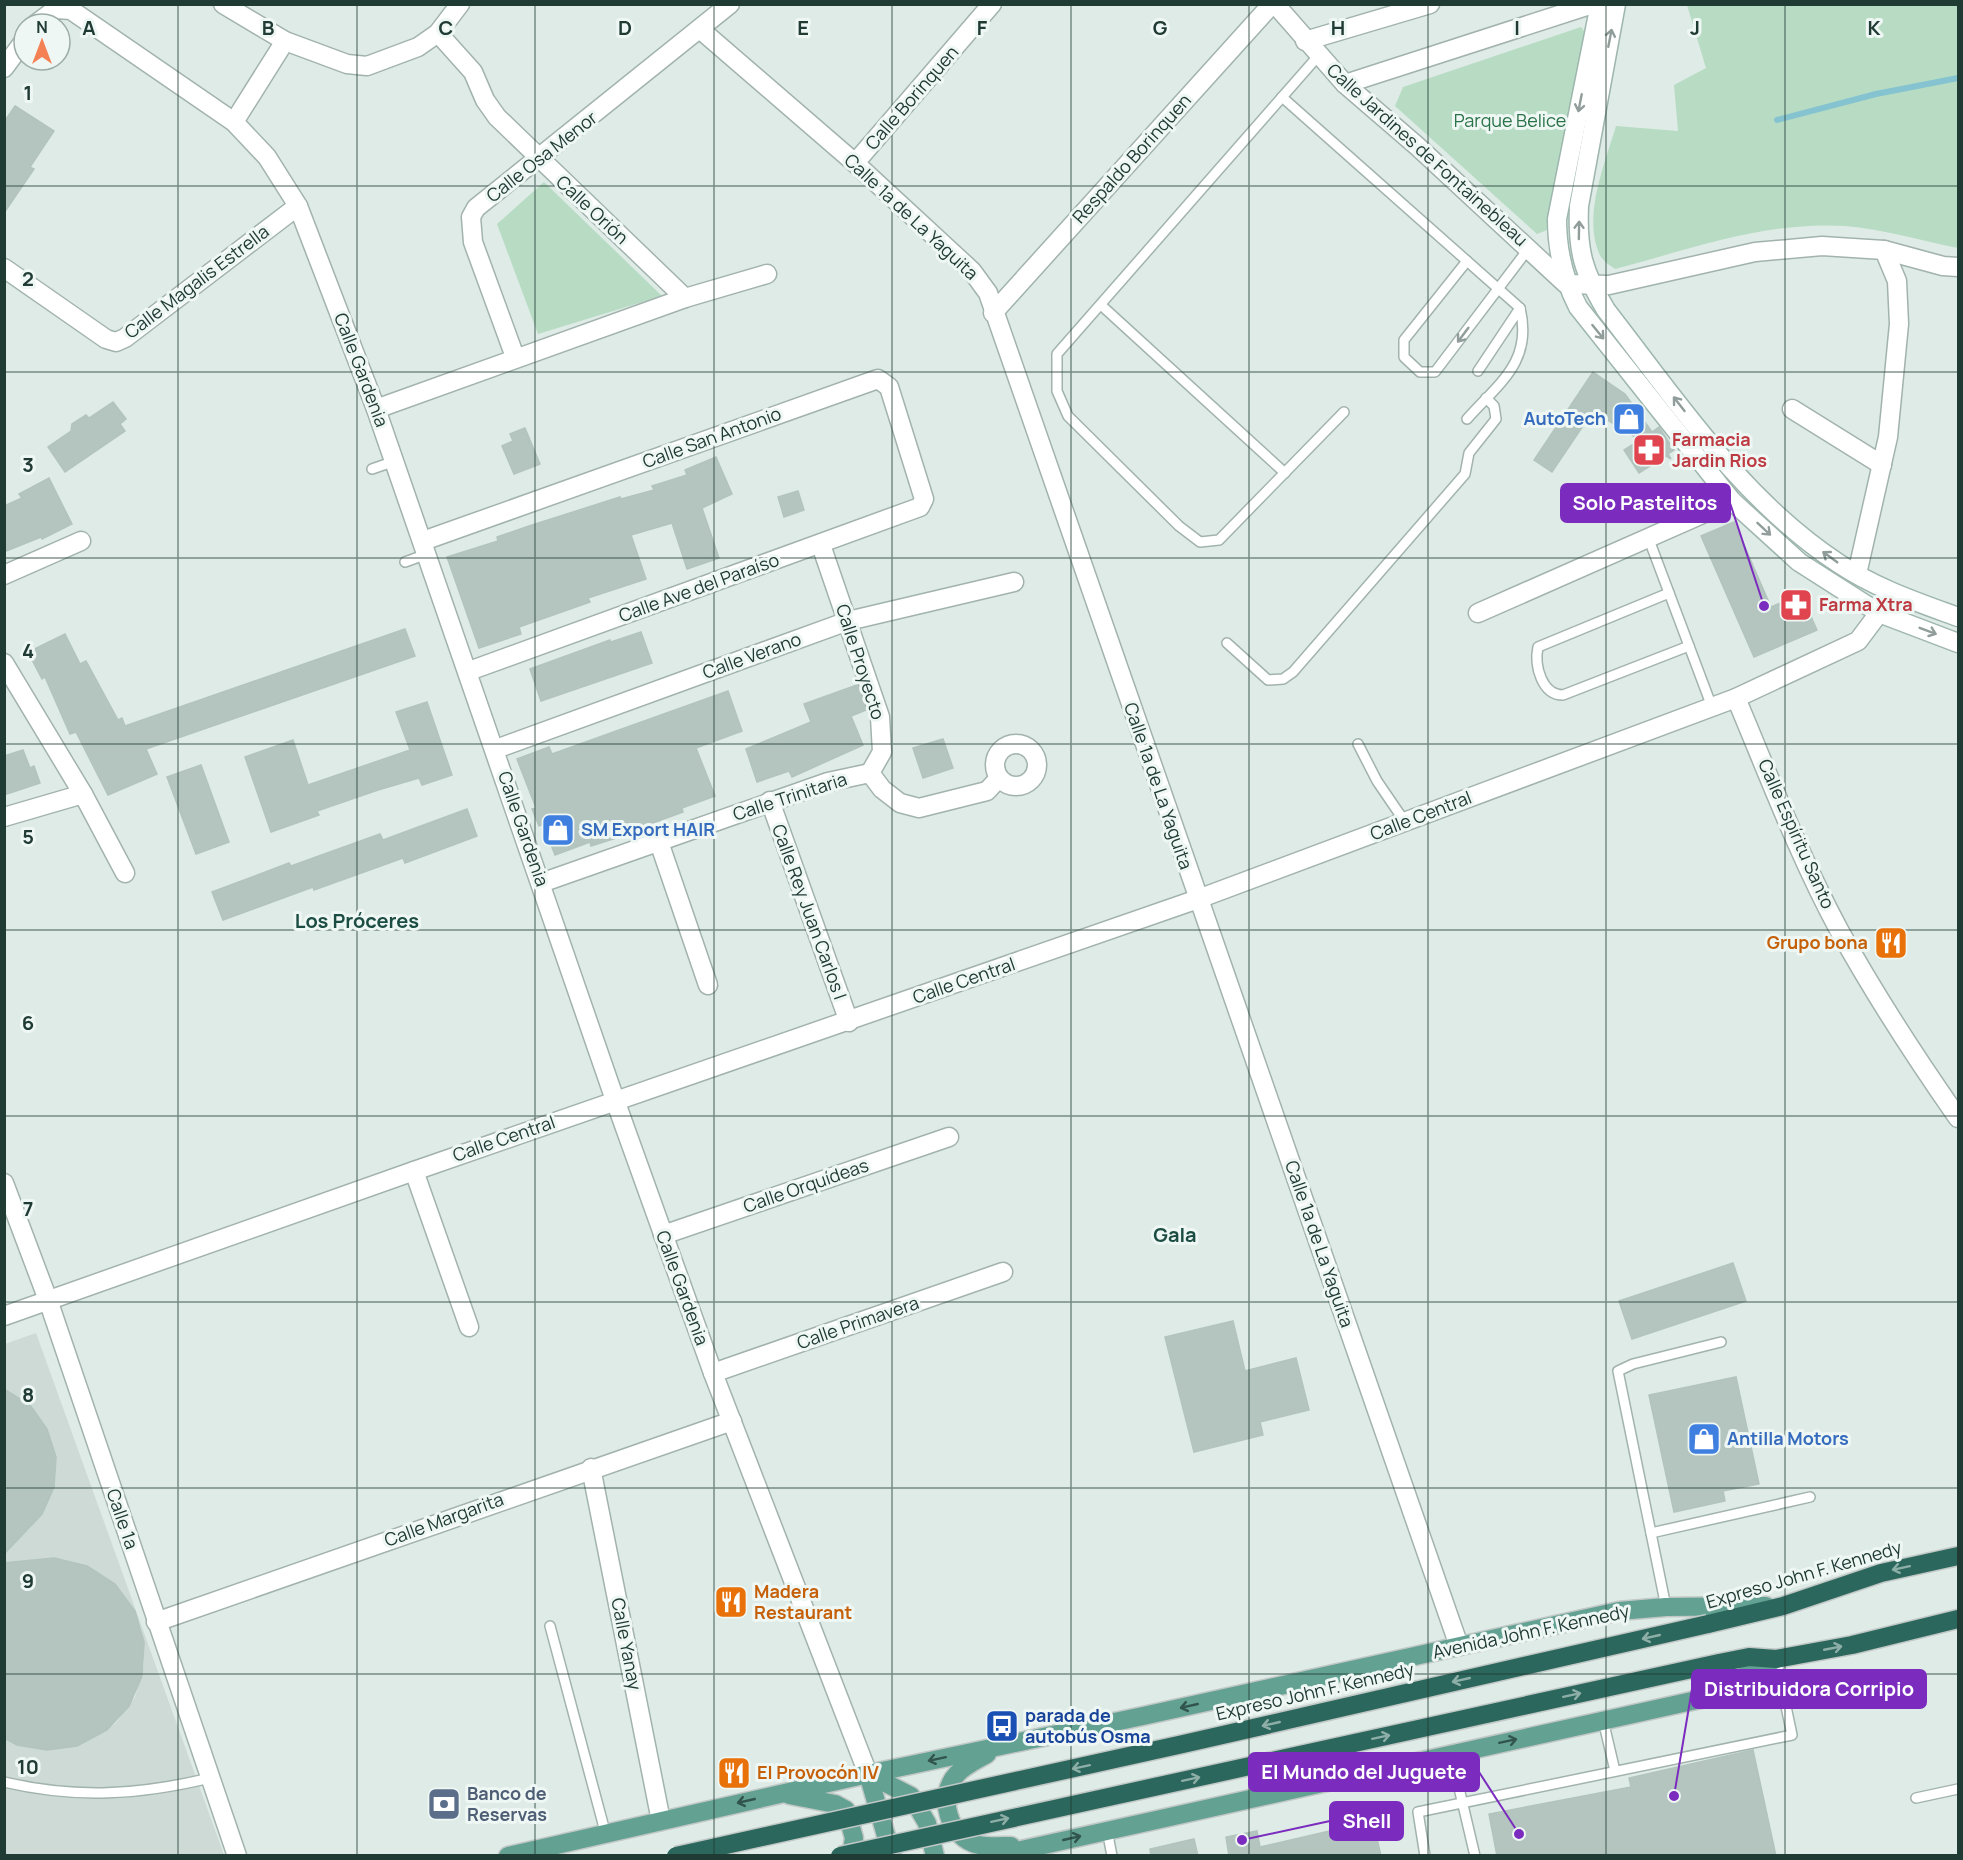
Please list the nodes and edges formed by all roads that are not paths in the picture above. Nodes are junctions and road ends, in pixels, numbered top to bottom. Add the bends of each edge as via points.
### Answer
1 (223, 4) edge
2 (460, 4) edge
3 (730, 4) edge
4 (992, 4) edge
5 (1273, 4) edge
6 (1431, 4) edge
7 (1593, 4) edge
8 (1600, 4) edge
9 (1616, 4) edge
10 (52, 12) edge
11 (701, 30) junction
12 (438, 33) junction
13 (1305, 40) junction
14 (285, 41) junction
15 (1319, 55) junction
16 (1345, 84) junction
17 (1282, 97) junction
18 (234, 122) junction
19 (539, 160) junction
20 (855, 164) junction
21 (298, 206) junction
22 (1529, 248) junction
23 (1884, 250) junction
24 (1467, 261) junction
25 (1959, 267) edge
26 (4, 268) edge
27 (767, 274) dead end
28 (1566, 284) junction
29 (1592, 286) junction
30 (1498, 288) junction
31 (685, 298) junction
32 (1101, 305) junction
33 (1520, 308) junction
34 (993, 313) junction
35 (515, 357) junction
36 (1478, 371) dead end
37 (1486, 398) junction
38 (376, 409) junction
39 (1792, 409) dead end
40 (1344, 412) dead end
41 (1467, 419) dead end
42 (395, 461) junction
43 (1882, 465) junction
44 (372, 469) dead end
45 (1285, 472) junction
46 (924, 499) joint
47 (1732, 501) junction
48 (1648, 537) junction
49 (81, 542) dead end
50 (821, 544) junction
51 (425, 548) junction
52 (405, 562) dead end
53 (1857, 574) junction
54 (4, 575) edge
55 (1014, 582) dead end
56 (1888, 591) junction
57 (1669, 593) junction
58 (1478, 613) dead end
59 (1879, 613) junction
60 (1959, 618) edge
61 (848, 621) junction
62 (1227, 643) dead end
63 (1959, 643) edge
64 (1689, 646) junction
65 (4, 663) edge
66 (469, 671) junction
67 (1736, 698) junction
68 (1712, 707) junction
69 (1358, 744) dead end
70 (496, 749) junction
71 (870, 772) junction
72 (999, 778) dead end
73 (83, 794) junction
74 (770, 801) junction
75 (4, 818) edge
76 (1405, 822) junction
77 (659, 842) junction
78 (125, 873) dead end
79 (541, 883) junction
80 (1198, 899) junction
81 (708, 985) dead end
82 (849, 1022) junction
83 (615, 1100) junction
84 (1959, 1118) edge
85 (949, 1137) dead end
86 (414, 1171) junction
87 (4, 1183) edge
88 (663, 1235) junction
89 (1003, 1272) dead end
90 (48, 1300) junction
91 (4, 1316) edge
92 (469, 1328) dead end
93 (1721, 1342) dead end
94 (713, 1373) junction
95 (732, 1420) junction
96 (591, 1468) junction
97 (1810, 1497) dead end
98 (1651, 1533) junction
99 (1959, 1556) edge
100 (1783, 1606) junction
101 (1666, 1607) junction
102 (1959, 1619) edge
103 (156, 1622) junction
104 (550, 1626) dead end
105 (1459, 1646) junction
106 (1776, 1659) junction
107 (1603, 1720) junction
108 (1002, 1746) junction
109 (1451, 1754) junction
110 (1615, 1771) junction
111 (868, 1774) junction
112 (210, 1778) junction
113 (4, 1782) edge
114 (1959, 1789) edge
115 (780, 1794) junction
116 (1916, 1798) dead end
117 (1464, 1803) junction
118 (661, 1821) junction
119 (1107, 1830) junction
120 (606, 1835) junction
121 (1032, 1847) junction
122 (237, 1856) edge
123 (508, 1856) edge
124 (676, 1856) edge
125 (840, 1856) edge
126 (851, 1856) edge
127 (892, 1856) edge
128 (935, 1856) edge
129 (994, 1856) edge
130 (1112, 1856) edge
131 (1425, 1856) edge
132 (1475, 1856) edge

1 - 14 street
2 - 12 street
3 - 11 street, Calle Osa Menor
4 - 20 street, Calle Borinquen
5 - 13 street, Calle Jardines de Fontainebleau
5 - 34 street, Respaldo Borinquen
6 - 13 street
7 - 16 street
8 -> 28 street via 1557,219 1557,244
29 -> 9 street via 1581,262 1579,206
10 - 18 street, Calle Gardenia via 71,10
11 - 19 street, Calle Osa Menor
11 - 20 street, Calle 1a de La Yaguita
12 - 14 street via 418,47 367,66 347,64
12 - 19 street, Calle Orión via 473,72 497,117
13 - 15 street, Calle Jardines de Fontainebleau
14 - 18 street
15 - 16 street, Calle Jardines de Fontainebleau
15 - 17 lane
16 - 22 street, Calle Jardines de Fontainebleau
17 - 24 lane
17 - 32 lane
18 - 21 street, Calle Gardenia via 267,157
19 - 31 street, Calle Orión
19 - 35 street, Calle Osa Menor via 476,208 471,217 473,242
20 - 34 street, Calle 1a de La Yaguita via 972,271 988,293
21 - 26 street, Calle Magalis Estrella via 116,342 106,339
21 - 38 street, Calle Gardenia
22 - 28 street, Calle Jardines de Fontainebleau
22 - 30 lane
23 - 25 street
23 - 29 street via 1821,246 1755,252
23 - 43 street via 1897,281 1899,324
24 - 30 lane
30 -> 24 lane via 1435,372 1420,372 1404,357 1404,340
27 - 31 street
28 - 29 street
28 -> 47 street via 1578,307
53 -> 29 street via 1790,528 1734,475 1606,310
30 - 33 lane
31 - 35 street
32 - 45 lane
32 - 45 lane via 1057,354 1057,390 1068,416 1179,526 1200,542 1219,540
33 - 36 lane
33 - 37 lane via 1525,338 1518,360
34 - 80 street, Calle 1a de La Yaguita
35 - 38 street
37 - 41 lane
37 - 62 lane via 1494,406 1496,419 1469,453 1465,474 1293,672 1268,680
38 - 42 street, Calle Gardenia
39 - 43 street
40 - 45 lane
42 - 44 lane
42 - 51 street, Calle Gardenia
43 - 53 street
46 - 50 street, Calle Ave del Paraíso via 920,507
46 - 51 street, Calle San Antonio via 889,387 878,379
47 - 48 street
47 -> 59 street via 1799,562
48 - 57 lane
48 - 58 street
49 - 54 street
50 - 61 street, Calle Proyecto
50 - 66 street, Calle Ave del Paraíso
51 - 52 lane
51 - 66 street, Calle Gardenia
53 - 56 street
55 - 61 street, Calle Verano
56 - 59 street, Calle Central
56 - 60 street
57 - 64 lane
57 - 64 lane via 1538,647 1536,657 1547,690 1563,694
59 -> 63 street
59 - 67 street, Calle Central via 1858,641
61 - 70 street, Calle Verano
61 - 71 street, Calle Proyecto via 880,717 882,752
64 - 68 lane
65 - 73 street
66 - 70 street, Calle Gardenia
67 - 68 street, Calle Central
67 - 84 street, Calle Espíritu Santo via 1839,930
68 - 76 street, Calle Central
69 - 76 lane
70 - 79 street, Calle Gardenia
71 - 72 street via 882,789 900,803 919,808 987,791
71 - 74 street, Calle Trinitaria
73 - 75 street
73 - 78 street
74 - 77 street, Calle Trinitaria
74 - 82 street, Calle Rey Juan Carlos I
76 - 80 street, Calle Central
77 - 79 street, Calle Trinitaria
77 - 81 street
79 - 83 street, Calle Gardenia
80 - 82 street, Calle Central
80 - 105 street, Calle 1a de La Yaguita
82 - 83 street, Calle Central
83 - 86 street, Calle Central
83 - 88 street, Calle Gardenia
85 - 88 street, Calle Orquídeas
86 - 90 street, Calle Central
86 - 92 street
87 - 90 street, Calle 1a
88 - 94 street, Calle Gardenia
89 - 94 street, Calle Primavera
90 - 91 street, Calle Central
90 - 103 street, Calle 1a
93 - 98 lane via 1617,1371
94 - 95 street, Calle Gardenia
95 - 96 street, Calle Margarita
95 - 111 street, Calle Gardenia
96 - 103 street, Calle Margarita
96 - 118 street, Calle Yanay
97 - 98 lane
98 - 101 lane
99 -> 100 highway, Expreso John F. Kennedy via 1881,1573
100 - 101 main road, Avenida John F. Kennedy
100 -> 124 highway, Expreso John F. Kennedy, bridge
101 - 105 main road, Avenida John F. Kennedy via 1619,1611
106 -> 102 highway
103 - 112 street, Calle 1a
104 - 120 lane
105 -> 108 main road, Avenida John F. Kennedy
106 - 107 main road via 1701,1699
106 - 110 lane via 1792,1735
125 -> 106 highway, bridge via 1719,1663 1749,1657
109 -> 107 main road
107 - 110 lane
108 -> 111 main road, Avenida John F. Kennedy
108 - 121 main road via 955,1775 947,1790 949,1815 963,1838 978,1845
109 - 117 lane
109 - 119 main road
110 - 117 lane
111 - 115 main road, Avenida John F. Kennedy
111 - 127 main road
111 - 128 main road via 911,1796 927,1823
112 - 113 lane via 157,1791 103,1795 44,1792
112 - 122 street, Calle 1a
114 - 116 lane
115 -> 118 main road, Avenida John F. Kennedy
115 - 126 main road via 822,1800 846,1810 854,1838
117 - 131 lane via 1416,1813
117 - 132 lane
118 - 120 main road, Avenida John F. Kennedy
121 -> 119 main road
119 - 130 lane
120 - 123 main road, Avenida John F. Kennedy
121 - 129 main road

